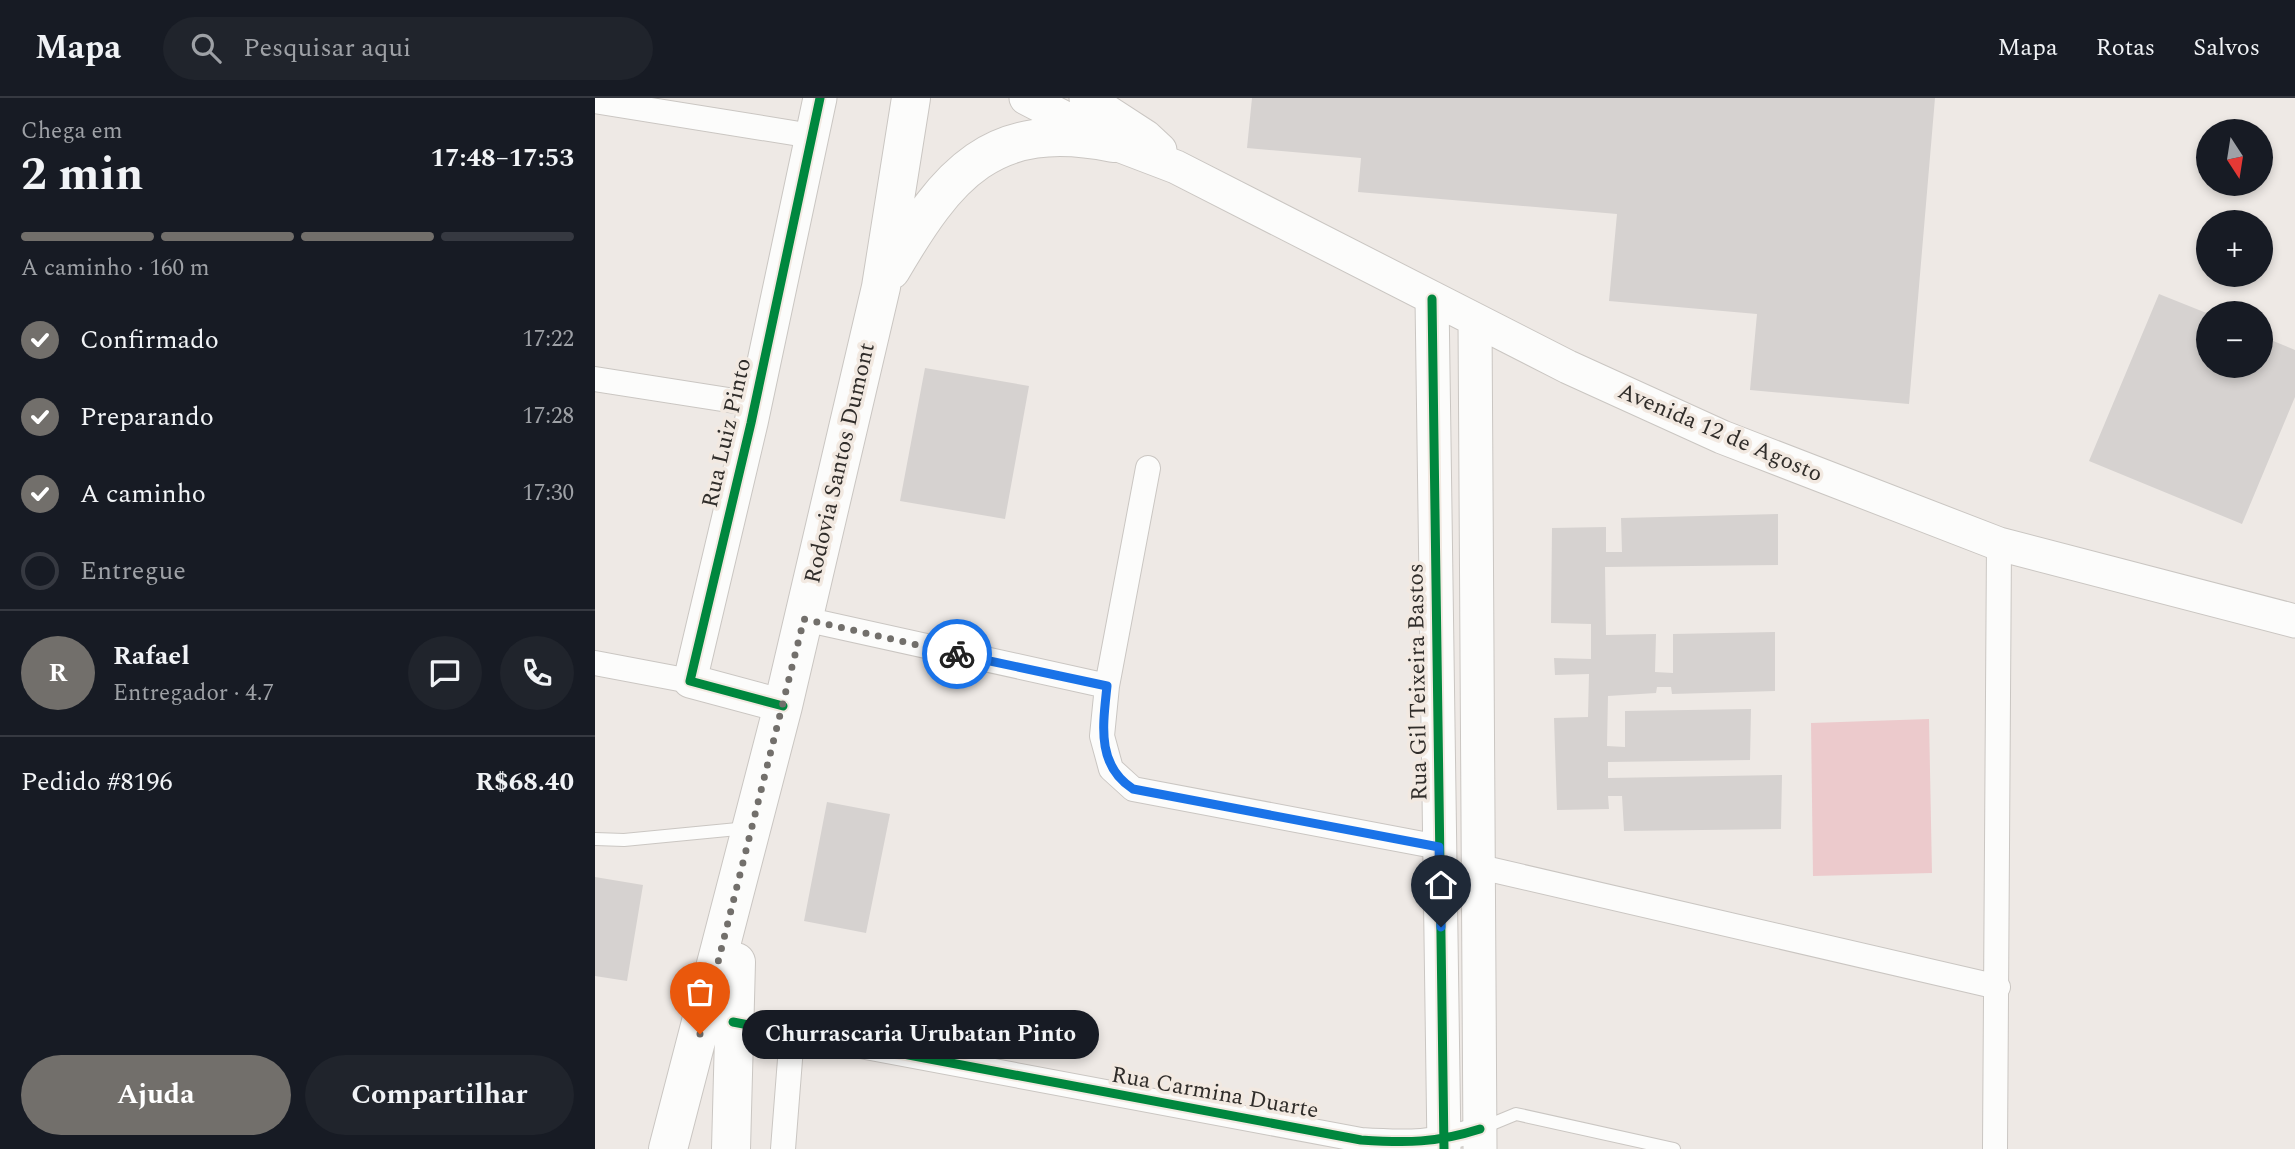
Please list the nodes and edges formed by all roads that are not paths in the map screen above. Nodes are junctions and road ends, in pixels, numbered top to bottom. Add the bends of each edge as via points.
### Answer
1 (820, 98) edge
2 (911, 98) edge
3 (1026, 98) edge
4 (1086, 98) edge
5 (595, 101) edge
6 (812, 136) junction
7 (1113, 143) junction
8 (1176, 167) junction
9 (881, 287) junction
10 (1432, 299) junction
11 (1475, 321) junction
12 (595, 379) edge
13 (754, 404) junction
14 (1148, 468) dead end
15 (1999, 544) junction
16 (804, 619) junction
17 (2295, 621) edge
18 (595, 663) edge
19 (689, 681) junction
20 (1107, 686) junction
21 (783, 706) junction
22 (752, 827) junction
23 (595, 839) edge
24 (1439, 847) junction
25 (1480, 867) junction
26 (739, 880) junction
27 (1998, 987) junction
28 (733, 1022) junction
29 (792, 1034) junction
30 (1480, 1139) edge
31 (1444, 1145) edge
32 (668, 1149) edge
33 (731, 1149) edge
34 (783, 1149) edge
35 (1674, 1149) edge
36 (1995, 1149) edge

1 - 6 street, Rua Luiz Pinto
2 - 9 highway, Rodovia Santos Dumont
3 - 7 street
4 - 8 street via 1146,136
5 - 6 street
6 - 13 street, Rua Luiz Pinto
7 - 8 street
7 - 9 highway via 1049,137 1021,141 969,164 936,198
8 - 10 street, Avenida 12 de Agosto
9 - 16 highway, Rodovia Santos Dumont
10 - 11 street, Avenida 12 de Agosto
10 - 24 street, Rua Gil Teixeira Bastos
11 - 15 street, Avenida 12 de Agosto via 1722,437
11 - 25 street
12 - 13 street
13 - 19 street, Rua Luiz Pinto
14 - 20 street
15 - 17 street, Avenida 12 de Agosto
15 - 27 street
16 - 20 street
16 - 21 highway, Rodovia Santos Dumont
18 - 19 street
19 - 21 street
20 - 24 street via 1105,752 1111,769 1133,789
21 - 22 highway, Rodovia Santos Dumont
22 - 23 lane
22 - 26 highway, Rodovia Santos Dumont
24 - 31 street, Rua Gil Teixeira Bastos
25 - 27 street
25 - 30 street
26 - 28 highway
26 - 32 highway, Rodovia Santos Dumont
27 - 36 street
28 - 29 street, Rua Carmina Duarte
28 - 33 highway
29 - 31 street, Rua Carmina Duarte via 1361,1140
29 - 34 street
30 - 31 street, Rua Carmina Duarte
30 - 35 lane via 1516,1114

